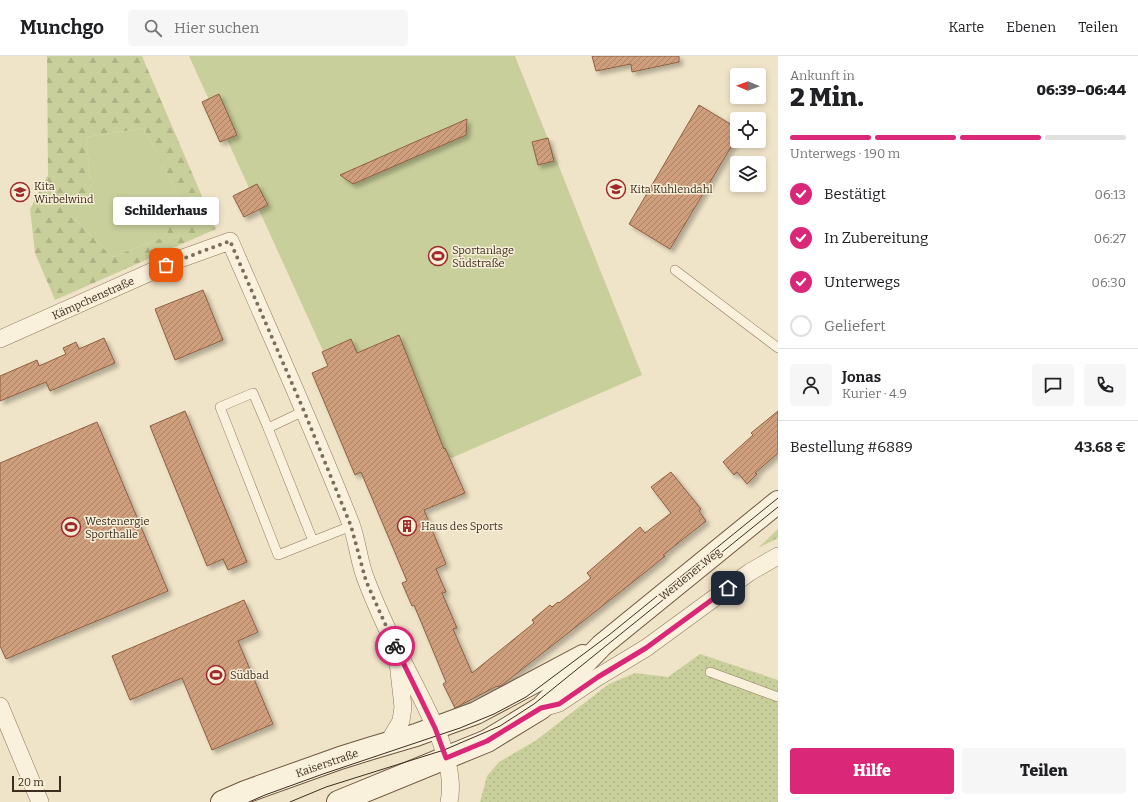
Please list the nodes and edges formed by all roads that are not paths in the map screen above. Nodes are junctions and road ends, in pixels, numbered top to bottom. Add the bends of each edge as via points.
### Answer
1 (675, 270) dead end
2 (0, 339) edge
3 (778, 348) edge
4 (304, 411) junction
5 (268, 428) junction
6 (778, 502) edge
7 (351, 526) junction
8 (313, 541) junction
9 (778, 556) edge
10 (602, 645) junction
11 (397, 652) junction
12 (710, 672) dead end
13 (778, 697) edge
14 (0, 706) edge
15 (541, 708) junction
16 (435, 728) junction
17 (388, 743) junction
18 (446, 758) junction
19 (40, 802) edge
20 (222, 802) edge
21 (338, 802) edge
22 (449, 802) edge

1 - 3 lane
2 - 4 street, Kämpchenstraße via 180,259 230,241
4 - 5 lane
4 - 7 street
5 - 8 lane
5 - 8 lane via 253,393 220,407 278,555
6 - 10 main road, Werdener Weg
7 - 8 lane
7 - 11 street via 366,581
9 - 15 street via 750,572 646,648 559,704
10 - 15 main road, Werdener Weg
10 - 16 main road, Werdener Weg via 476,713
11 - 16 street
11 - 17 street via 403,707 401,721
12 - 13 lane
14 - 19 street
15 - 18 main road, Werdener Weg via 487,741
16 - 17 main road, Kaiserstraße
16 - 18 street
17 - 20 main road, Kaiserstraße
18 - 21 main road
18 - 22 street via 451,784

